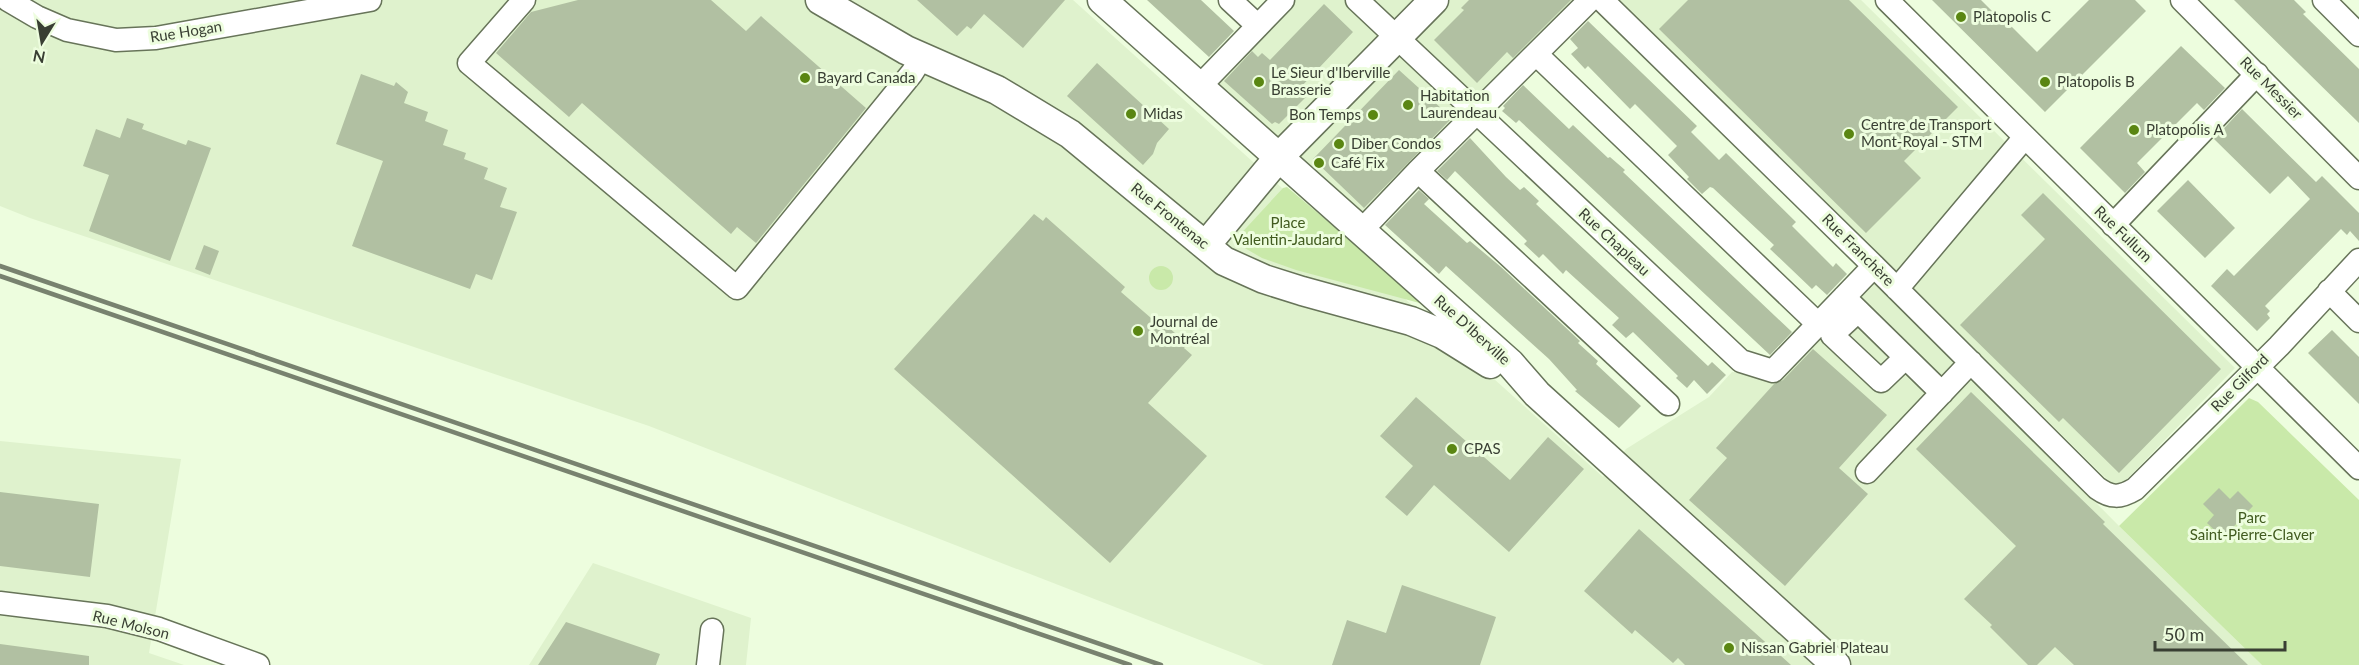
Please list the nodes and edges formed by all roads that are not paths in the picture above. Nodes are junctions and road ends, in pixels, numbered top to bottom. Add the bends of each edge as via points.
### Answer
1 (8, 0) edge
2 (370, 0) edge
3 (524, 0) edge
4 (820, 0) edge
5 (1102, 0) edge
6 (1230, 0) edge
7 (1282, 0) edge
8 (1357, 0) edge
9 (1434, 0) edge
10 (1590, 0) edge
11 (1602, 0) edge
12 (1887, 0) edge
13 (2182, 0) edge
14 (2324, 0) edge
15 (1258, 26) junction
16 (2359, 34) edge
17 (1397, 38) junction
18 (1536, 54) junction
19 (922, 57) junction
20 (2257, 74) junction
21 (1199, 87) junction
22 (1476, 114) junction
23 (2025, 137) junction
24 (1279, 157) junction
25 (1418, 171) junction
26 (2359, 178) edge
27 (2113, 225) junction
28 (1361, 231) junction
29 (1206, 245) junction
30 (2359, 260) edge
31 (1874, 266) junction
32 (1897, 289) junction
33 (2329, 291) junction
34 (1851, 304) junction
35 (2359, 321) edge
36 (1818, 324) junction
37 (1905, 358) junction
38 (1971, 362) junction
39 (2257, 367) junction
40 (1942, 393) junction
41 (1537, 394) junction
42 (1668, 404) dead end
43 (2359, 468) edge
44 (1867, 472) dead end
45 (2115, 497) joint
46 (0, 603) edge
47 (712, 630) dead end
48 (258, 665) edge
49 (708, 665) edge
50 (1836, 665) edge

1 - 2 street, Rue Hogan via 67,30 116,40 156,38
3 - 19 street via 469,63 737,288
4 - 19 main road, Rue Frontenac
5 - 21 main road, Rue D'Iberville
6 - 15 street
7 - 15 street
8 - 17 street, Rue Chapleau
9 - 17 main road
10 - 18 street
11 - 31 street, Rue Franchère
12 - 23 street, Rue Fullum
13 - 20 street, Rue Messier
14 - 16 street
15 - 21 street
17 - 22 street, Rue Chapleau
17 - 24 main road
18 - 22 street
18 - 36 street
19 - 29 main road, Rue Frontenac via 997,90 1070,134
20 - 26 street, Rue Messier
20 - 27 street
21 - 24 main road, Rue D'Iberville
22 - 25 street
22 - 36 street, Rue Chapleau via 1742,361 1773,371
23 - 27 street, Rue Fullum
23 - 32 street
24 - 28 main road, Rue D'Iberville
24 - 29 main road
25 - 28 street
25 - 42 street
27 - 39 street, Rue Fullum
28 - 41 main road, Rue D'Iberville via 1509,363
29 - 41 main road, Rue Frontenac via 1224,261 1264,279 1402,318 1442,334
30 - 33 street, Rue Gilford
31 - 32 street, Rue Franchère
31 - 34 street, Rue Chapleau
32 - 38 street, Rue Franchère
33 - 35 street
33 - 39 street, Rue Gilford
34 - 36 street, Rue Chapleau
34 - 37 street
34 - 37 street via 1832,335 1881,381
37 - 40 street
38 - 40 street
38 - 45 street, Rue Franchère via 2097,488
39 - 43 street, Rue Fullum
39 - 45 street, Rue Gilford via 2135,489
40 - 44 street
41 - 50 main road, Rue D'Iberville
46 - 48 street, Rue Molson via 107,616 159,629
47 - 49 street

